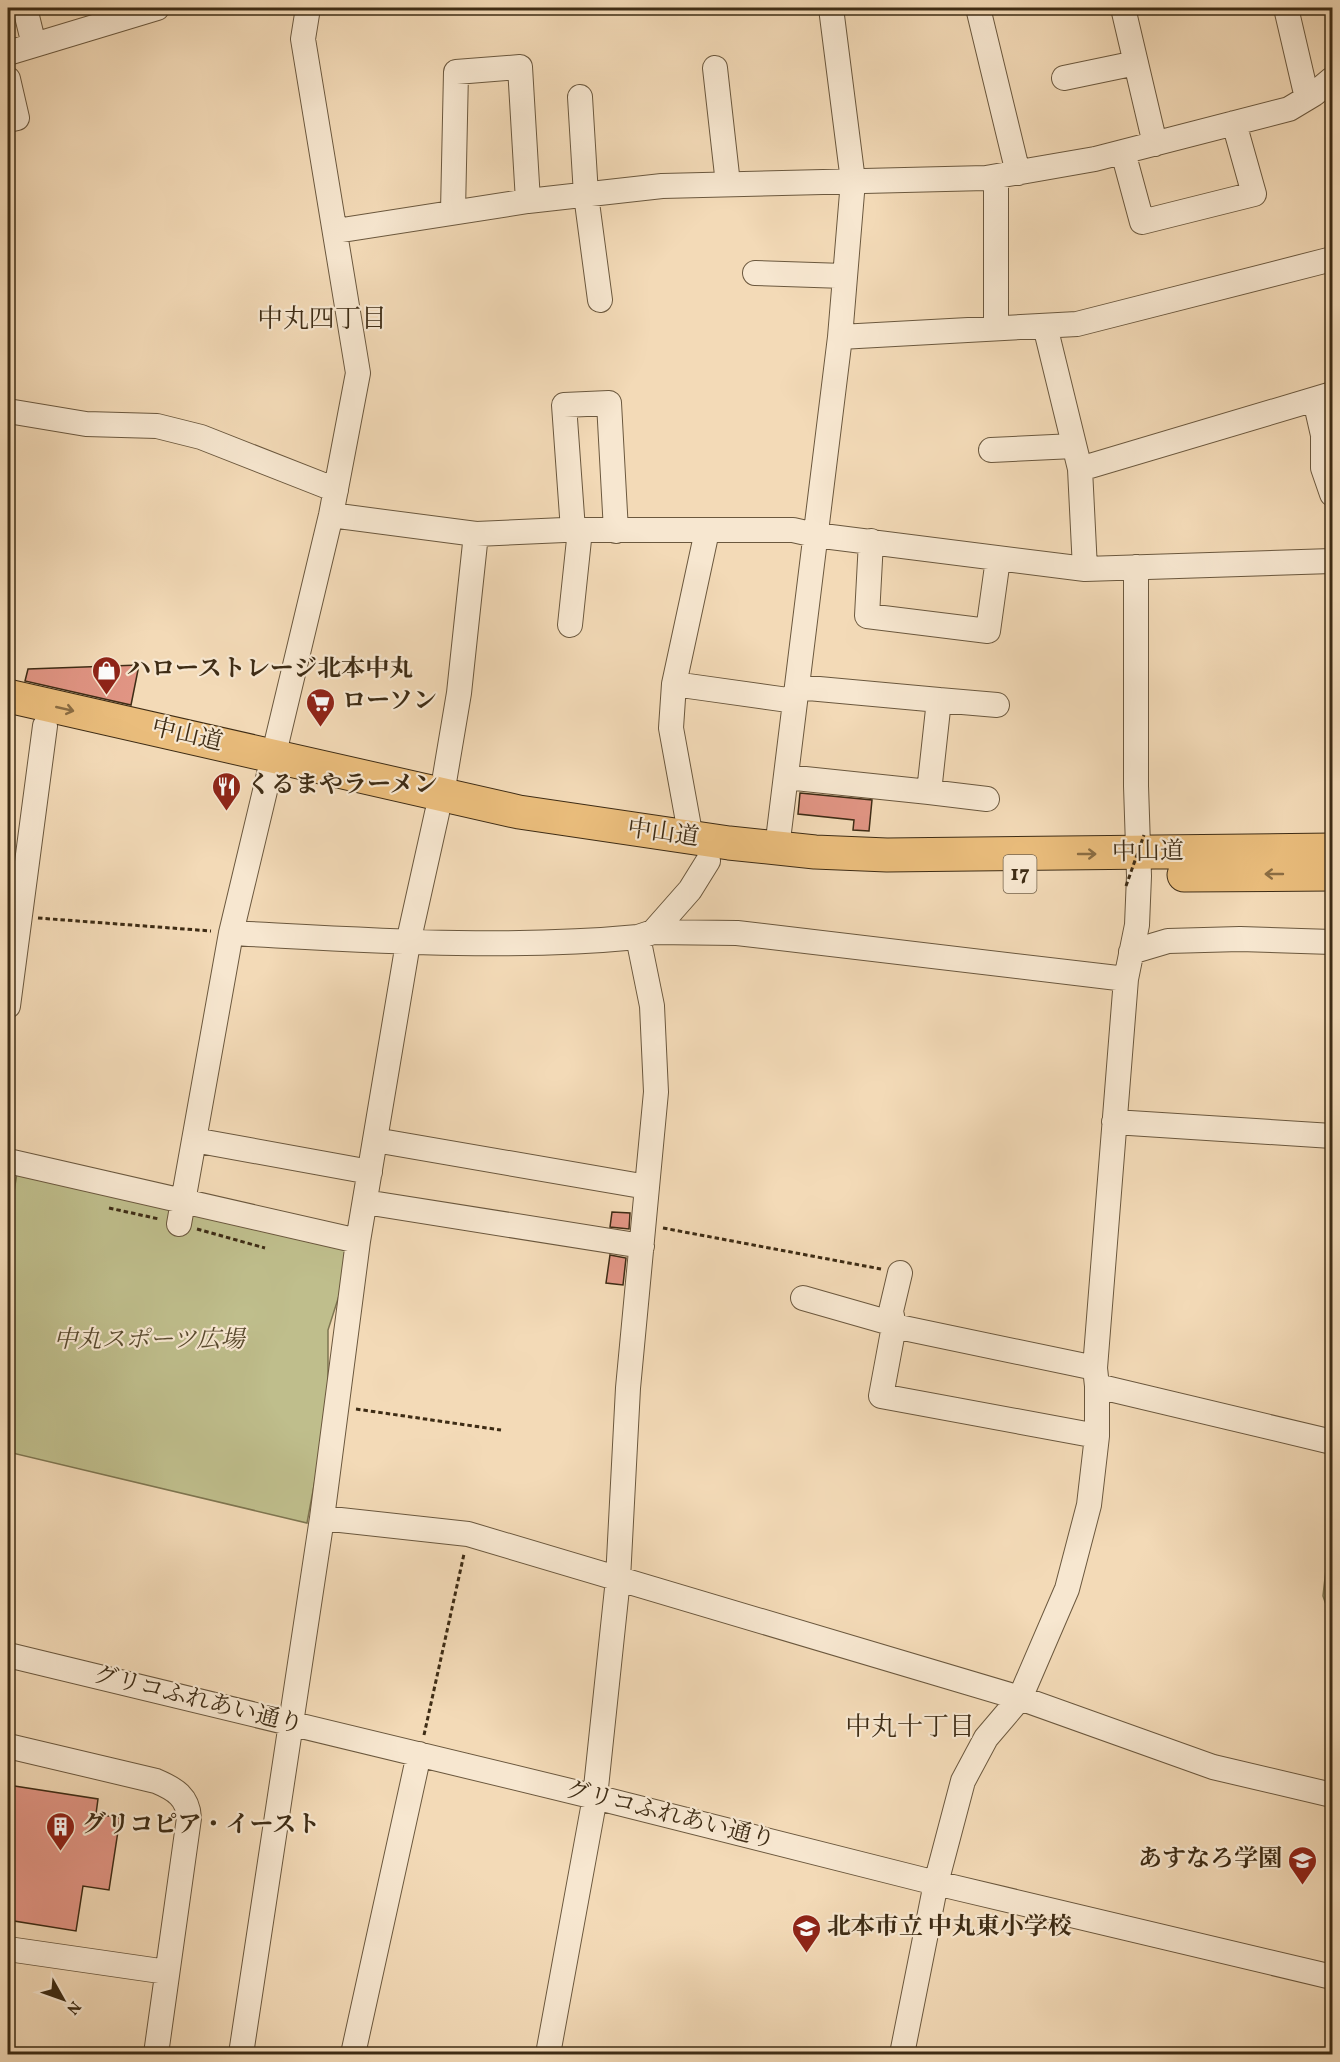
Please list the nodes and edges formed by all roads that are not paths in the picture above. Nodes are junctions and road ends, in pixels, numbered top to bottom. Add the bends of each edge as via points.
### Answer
1 (25, 8) edge
2 (158, 8) edge
3 (308, 8) edge
4 (831, 8) edge
5 (978, 8) edge
6 (1123, 8) edge
7 (1286, 8) edge
8 (34, 45) junction
9 (8, 53) edge
10 (1136, 63) junction
11 (715, 68) dead end
12 (1064, 78) dead end
13 (8, 79) edge
14 (1332, 79) edge
15 (580, 97) dead end
16 (1307, 98) junction
17 (8, 120) edge
18 (1234, 123) junction
19 (1155, 144) junction
20 (1123, 152) junction
21 (1007, 175) junction
22 (853, 181) junction
23 (728, 184) junction
24 (586, 195) junction
25 (528, 201) junction
26 (453, 211) junction
27 (336, 231) junction
28 (1332, 260) edge
29 (755, 273) dead end
30 (844, 276) junction
31 (600, 300) dead end
32 (1045, 326) junction
33 (996, 328) junction
34 (840, 337) junction
35 (1323, 397) edge
36 (8, 411) edge
37 (1074, 446) junction
38 (992, 450) dead end
39 (1080, 470) junction
40 (336, 490) junction
41 (1332, 494) edge
42 (331, 515) junction
43 (576, 530) junction
44 (616, 531) junction
45 (707, 531) junction
46 (476, 534) junction
47 (815, 535) junction
48 (871, 541) junction
49 (998, 559) junction
50 (1332, 561) edge
51 (1136, 567) junction
52 (1085, 569) junction
53 (570, 625) dead end
54 (674, 684) junction
55 (796, 694) junction
56 (8, 696) edge
57 (939, 700) junction
58 (997, 705) dead end
59 (8, 718) edge
60 (45, 726) junction
61 (271, 767) junction
62 (786, 777) junction
63 (929, 792) junction
64 (987, 799) dead end
65 (439, 804) junction
66 (777, 848) junction
67 (700, 849) junction
68 (1332, 850) edge
69 (1137, 862) junction
70 (1332, 874) edge
71 (231, 933) junction
72 (646, 935) junction
73 (1332, 942) edge
74 (408, 943) junction
75 (1131, 952) junction
76 (1126, 979) junction
77 (8, 1006) edge
78 (1114, 1122) junction
79 (1332, 1136) edge
80 (194, 1140) junction
81 (375, 1140) junction
82 (8, 1161) edge
83 (370, 1172) junction
84 (646, 1187) junction
85 (365, 1202) junction
86 (178, 1218) junction
87 (643, 1235) junction
88 (358, 1241) junction
89 (900, 1273) road end
90 (803, 1298) dead end
91 (894, 1326) junction
92 (1096, 1377) junction
93 (1096, 1436) junction
94 (1332, 1442) edge
95 (322, 1518) junction
96 (618, 1579) junction
97 (8, 1655) edge
98 (1020, 1698) junction
99 (290, 1724) junction
100 (8, 1746) edge
101 (419, 1754) junction
102 (1332, 1795) edge
103 (595, 1797) junction
104 (936, 1883) junction
105 (8, 1949) edge
106 (167, 1972) junction
107 (1332, 1977) edge
108 (156, 2055) edge
109 (241, 2055) edge
110 (353, 2055) edge
111 (548, 2055) edge
112 (902, 2055) edge

1 - 8 street
2 - 8 street
3 - 27 street via 303,39
4 - 22 street
5 - 21 street
6 - 10 street
7 - 16 street
8 - 9 street
10 - 12 street
10 - 19 street
11 - 23 street
13 - 17 street via 17,118
14 - 16 street
15 - 24 street
16 - 18 street via 1289,109
18 - 19 street
18 - 20 street via 1254,194 1142,222
19 - 20 street
20 - 21 street
21 - 22 street
21 - 33 street
22 - 23 street
22 - 30 street
23 - 24 street via 662,186
24 - 25 street
24 - 31 street
25 - 26 street
25 - 26 street via 520,67 456,72
26 - 27 street
27 - 40 street via 358,373
28 - 32 street via 1077,324
29 - 30 street
30 - 34 street
32 - 33 street
32 - 37 street
33 - 34 street
34 - 47 street
35 - 39 street
35 - 41 street via 1323,468
36 - 40 street via 86,424 157,426 201,437
37 - 38 street
37 - 39 street
39 - 52 street
40 - 42 street
42 - 46 street
42 - 61 street
43 - 44 street
43 - 44 street via 564,405 609,403
43 - 46 street
43 - 53 street
44 - 45 street
45 - 47 street via 793,530
45 - 54 street
46 - 65 street via 459,693
47 - 48 street
47 - 55 street
48 - 49 street
48 - 49 street via 867,616 988,631
49 - 52 street
50 - 51 street
51 - 52 street
51 - 69 street
54 - 55 street
54 - 67 street via 671,728
55 - 57 street
55 - 62 street
56 -> 61 highway, 中山道 / 17
57 - 58 street
57 - 63 street
59 - 60 highway, 中山道 / 17
60 - 61 highway, 中山道 / 17
60 - 77 street
61 - 65 highway, 中山道 / 17
61 - 71 street
62 - 63 street
62 - 66 street
63 - 64 street
65 - 67 highway, 中山道 / 17 via 566,841
65 - 74 street
66 - 67 highway, 中山道 / 17
66 -> 69 highway, 中山道 / 17
67 - 69 highway, 中山道 / 17 via 817,873
67 - 72 street via 690,890
68 - 69 highway, 中山道 / 17
70 -> 69 highway, 中山道 / 17
69 - 75 street via 1137,925
71 - 74 street
71 - 80 street
72 - 74 street via 582,943
72 - 76 street via 737,933
72 - 84 street via 656,1092
73 - 75 street via 1168,940
74 - 81 street
75 - 76 street
76 - 78 street
78 - 79 street
78 - 92 street
80 - 83 street
80 - 86 street
81 - 83 street
81 - 84 street
82 - 86 street
83 - 85 street
84 - 87 street
85 - 87 street
85 - 88 street
86 - 88 street
87 - 96 street via 628,1388
88 - 95 street
89 - 91 street via 891,1311
90 - 91 street
91 - 92 street
91 - 93 street via 881,1396
92 - 93 street
92 - 94 street
93 - 98 street via 1089,1505 1066,1589
95 - 96 street via 468,1534
95 - 99 street
96 - 98 street
96 - 103 street
97 - 99 street, グリコふれあい通り
98 - 102 street via 1213,1767
98 - 104 street via 986,1738 963,1781
99 - 101 street, グリコふれあい通り
99 - 109 street
100 - 106 street via 156,1781 182,1797 189,1808 189,1818
101 - 103 street, グリコふれあい通り
101 - 110 street
103 - 104 street, グリコふれあい通り
103 - 111 street
104 - 107 street, グリコふれあい通り
104 - 112 street
105 - 106 street
106 - 108 street

